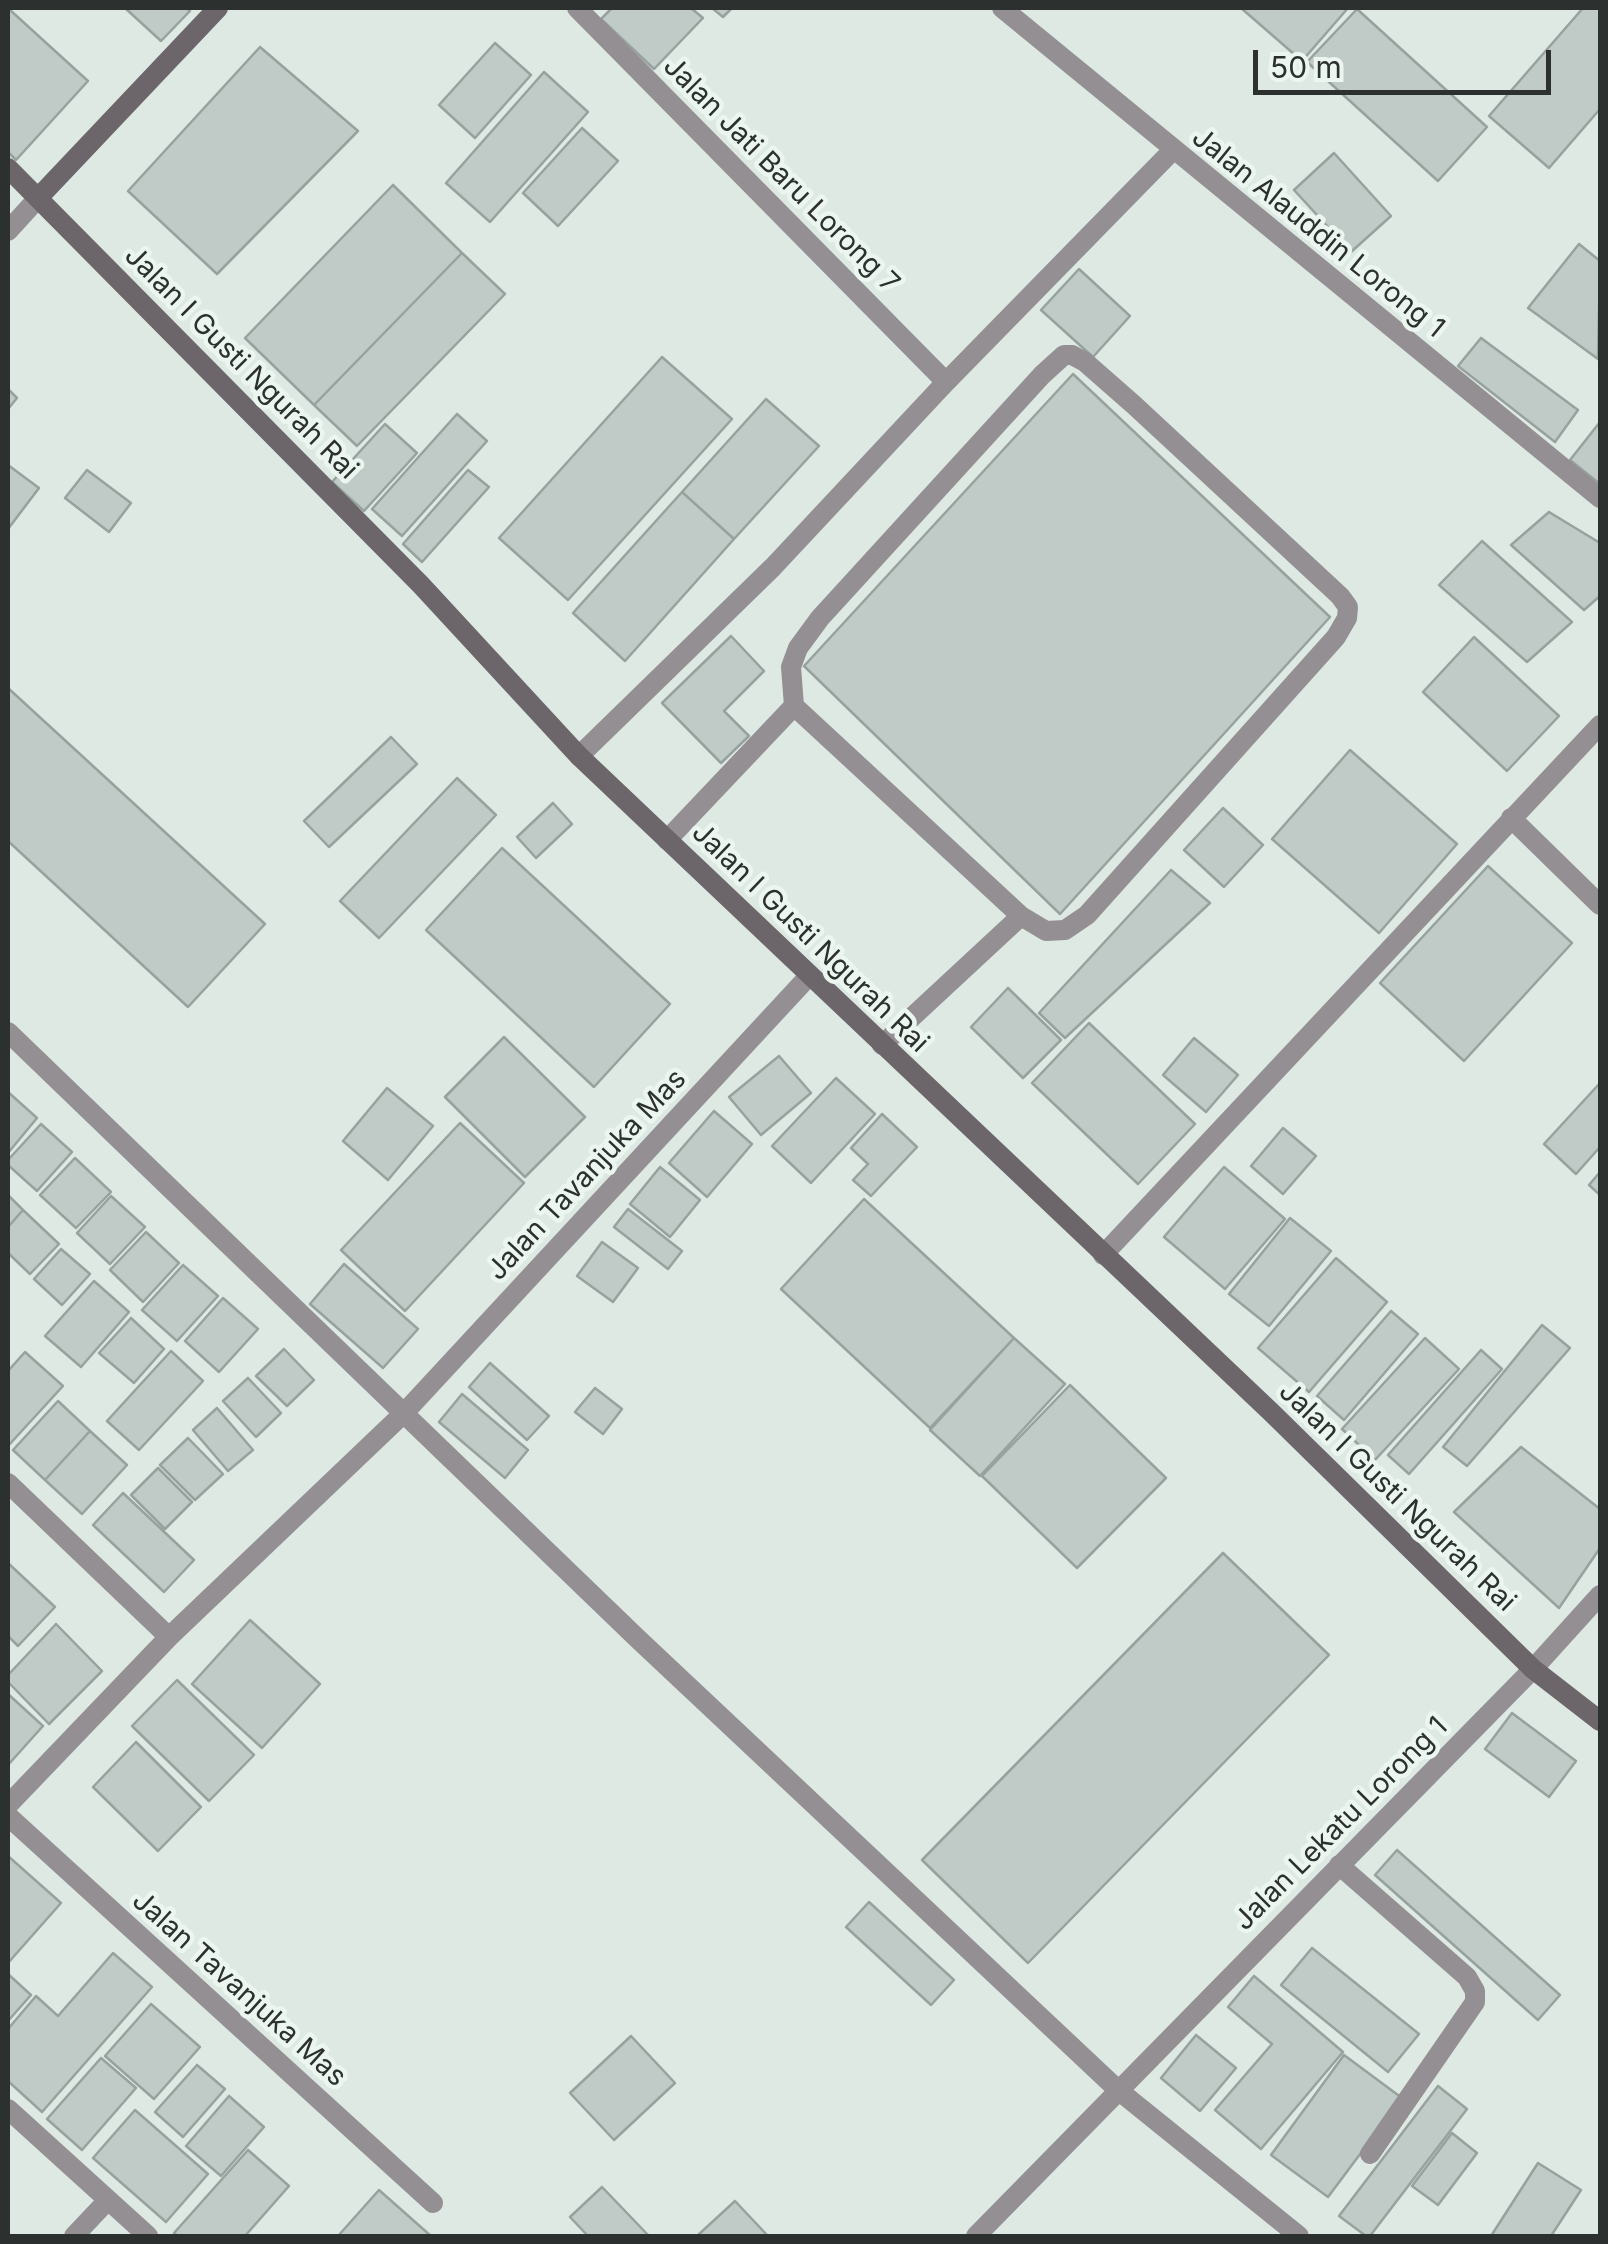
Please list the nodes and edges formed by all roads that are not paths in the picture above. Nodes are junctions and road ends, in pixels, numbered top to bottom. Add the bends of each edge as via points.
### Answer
1 (218, 8) edge
2 (577, 8) edge
3 (1002, 8) edge
4 (1173, 150) junction
5 (8, 168) edge
6 (39, 197) junction
7 (8, 230) edge
8 (946, 382) junction
9 (1600, 498) edge
10 (794, 706) junction
11 (1600, 725) edge
12 (579, 756) junction
13 (1511, 818) junction
14 (667, 840) junction
15 (1600, 905) edge
16 (1021, 916) junction
17 (809, 976) junction
18 (8, 1032) edge
19 (882, 1045) junction
20 (1103, 1255) junction
21 (405, 1412) junction
22 (8, 1483) edge
23 (1600, 1596) edge
24 (168, 1638) junction
25 (1533, 1669) junction
26 (1600, 1721) edge
27 (8, 1805) edge
28 (8, 1816) edge
29 (1339, 1865) junction
30 (1118, 2090) junction
31 (8, 2109) edge
32 (1370, 2154) dead end
33 (108, 2200) junction
34 (433, 2203) dead end
35 (74, 2236) edge
36 (148, 2236) edge
37 (976, 2236) edge
38 (1299, 2236) edge

1 - 6 main road
2 - 8 street, Jalan Jati Baru Lorong 7
3 - 4 street, Jalan Alauddin Lorong 1
4 - 8 street
4 - 9 street, Jalan Alauddin Lorong 1
5 - 6 main road, Jalan I Gusti Ngurah Rai
6 - 7 street
6 - 12 main road, Jalan I Gusti Ngurah Rai via 421,585
8 - 12 street via 773,567
10 - 14 street
10 - 16 street
10 - 16 street via 791,667 820,618 1064,355 1085,362 1134,404 1340,596 1347,618 1087,915 1065,930 1046,930
11 - 13 street
12 - 14 main road, Jalan I Gusti Ngurah Rai
13 - 15 street
13 - 20 street
14 - 17 main road, Jalan I Gusti Ngurah Rai
16 - 19 street
17 - 19 main road, Jalan I Gusti Ngurah Rai
17 - 21 street, Jalan Tavanjuka Mas
18 - 21 street
19 - 20 main road, Jalan I Gusti Ngurah Rai
20 - 25 main road, Jalan I Gusti Ngurah Rai
21 - 24 street, Jalan Tavanjuka Mas
21 - 30 street
22 - 24 street
23 - 25 street, Jalan Lekatu Lorong 1
24 - 27 street, Jalan Tavanjuka Mas
25 - 26 main road, Jalan I Gusti Ngurah Rai
25 - 29 street, Jalan Lekatu Lorong 1
28 - 34 street, Jalan Tavanjuka Mas
29 - 30 street, Jalan Lekatu Lorong 1
29 - 32 street via 1476,1991 1475,2002
30 - 37 street, Jalan Lekatu Lorong 1
30 - 38 street
31 - 33 street
33 - 35 street
33 - 36 street

